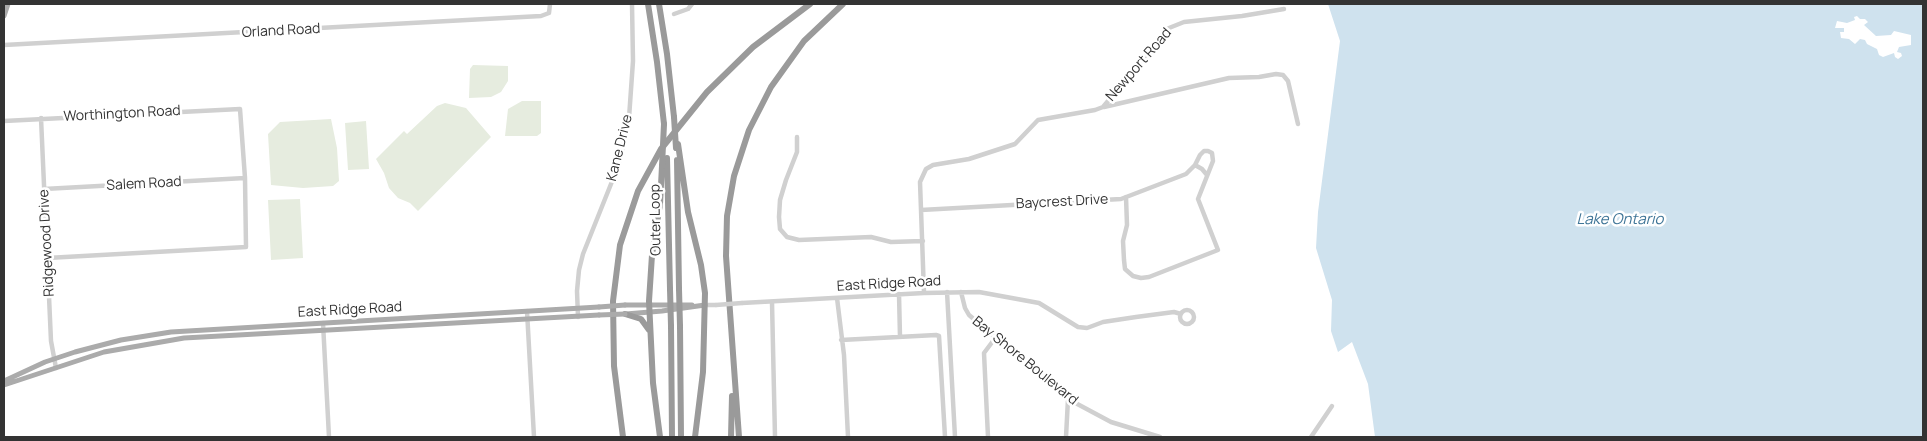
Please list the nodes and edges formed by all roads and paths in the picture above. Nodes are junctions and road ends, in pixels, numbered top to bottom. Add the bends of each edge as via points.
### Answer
1 (8, 4) edge
2 (550, 4) edge
3 (632, 4) edge
4 (648, 4) edge
5 (659, 4) edge
6 (692, 4) edge
7 (810, 4) edge
8 (843, 4) edge
9 (1284, 9) dead end
10 (674, 14) dead end
11 (4, 16) edge
12 (4, 45) edge
13 (1103, 107) junction
14 (41, 118) junction
15 (4, 121) edge
16 (664, 124) junction
17 (1298, 124) dead end
18 (797, 138) dead end
19 (677, 146) junction
20 (1195, 165) junction
21 (1207, 175) junction
22 (244, 178) junction
23 (44, 189) junction
24 (1126, 198) junction
25 (921, 210) junction
26 (922, 241) junction
27 (47, 258) junction
28 (947, 292) junction
29 (961, 292) junction
30 (924, 293) junction
31 (899, 294) junction
32 (837, 298) junction
33 (772, 302) junction
34 (649, 304) junction
35 (706, 305) junction
36 (578, 308) junction
37 (527, 311) junction
38 (649, 312) junction
39 (625, 314) junction
40 (1181, 314) dead end
41 (578, 317) junction
42 (528, 319) junction
43 (323, 323) junction
44 (323, 331) junction
45 (650, 336) junction
46 (900, 337) junction
47 (996, 337) junction
48 (841, 340) junction
49 (733, 352) junction
50 (53, 359) junction
51 (56, 368) junction
52 (4, 380) edge
53 (4, 385) edge
54 (1068, 399) junction
55 (1332, 406) dead end
56 (328, 437) edge
57 (534, 437) edge
58 (623, 437) edge
59 (660, 437) edge
60 (672, 437) edge
61 (680, 437) edge
62 (695, 437) edge
63 (731, 437) edge
64 (739, 437) edge
65 (775, 437) edge
66 (848, 437) edge
67 (945, 437) edge
68 (955, 437) edge
69 (988, 437) edge
70 (1066, 437) edge
71 (1160, 437) edge
72 (1311, 437) edge

1 - 11 main road
2 - 12 street, Orland Road via 549,13 541,16
3 - 36 street, Kane Drive via 633,61 628,126 619,164 583,254 577,291
4 - 16 highway, Outer Loop
5 - 19 highway, Outer Loop, bridge
6 - 10 street
7 - 58 highway via 747,53 702,98 670,136 648,170 632,206 620,245 614,284 615,382
8 - 49 highway via 809,35 771,87 749,130 734,176 726,240
9 - 13 street, Newport Road via 1184,22 1169,28
13 - 17 street via 1229,78 1276,74 1283,75 1288,81
13 - 25 street, Newport Road via 1038,120 1015,144 969,159 929,167 921,177
14 - 15 street, Worthington Road
14 - 22 street, Worthington Road via 240,109
14 - 23 street, Ridgewood Drive
16 - 34 highway, bridge via 660,204
16 - 60 highway, Outer Loop, bridge
18 - 26 street via 797,152 780,200 780,229 787,237 799,240 871,237 891,242
19 - 35 highway via 703,273
19 - 61 highway, Outer Loop, bridge
20 - 21 street
20 - 21 street, Baycrest Drive via 1204,151 1212,153 1214,158
20 - 24 street, Baycrest Drive via 1186,174
21 - 24 street via 1198,199 1218,250 1149,277 1133,276 1124,265
22 - 23 street, Salem Road
22 - 27 street via 246,247
23 - 27 street, Ridgewood Drive
24 - 25 street, Baycrest Drive
25 - 26 street, Newport Road
26 - 30 street, Newport Road
27 - 50 street, Ridgewood Drive
28 - 29 street, East Ridge Road
28 - 30 street, East Ridge Road
28 - 68 street
29 - 40 street, East Ridge Road via 987,293 1039,303 1078,327 1087,328 1136,316
29 - 47 street, Bay Shore Boulevard via 969,315
30 - 31 street, East Ridge Road
31 - 32 street, East Ridge Road
31 - 46 street
32 - 33 street, East Ridge Road
32 - 48 street
33 - 35 street, East Ridge Road, bridge
33 - 65 street
34 - 35 main road, East Ridge Road
34 - 36 main road, East Ridge Road, bridge
34 - 38 highway
35 - 38 main road, East Ridge Road
35 - 62 highway via 703,372
36 - 37 main road, East Ridge Road
36 - 41 street, Kane Drive
37 - 42 street
37 - 43 main road, East Ridge Road
38 - 39 main road, East Ridge Road
38 - 45 highway
39 - 41 main road, East Ridge Road, bridge
39 - 45 highway via 643,320
41 - 42 main road, East Ridge Road
42 - 44 main road, East Ridge Road
42 - 57 street
43 - 44 street
43 - 50 main road, East Ridge Road via 165,333 105,344
44 - 51 main road, East Ridge Road via 167,340 104,352
44 - 56 street
45 - 59 highway
46 - 48 street
46 - 67 street via 939,336
47 - 54 street, Bay Shore Boulevard
47 - 69 street via 984,353
48 - 66 street
49 - 63 highway
49 - 64 highway
50 - 51 street, Ridgewood Drive
50 - 52 main road, East Ridge Road
51 - 53 main road, East Ridge Road
54 - 70 street
54 - 71 street, Bay Shore Boulevard via 1112,422
55 - 72 street

